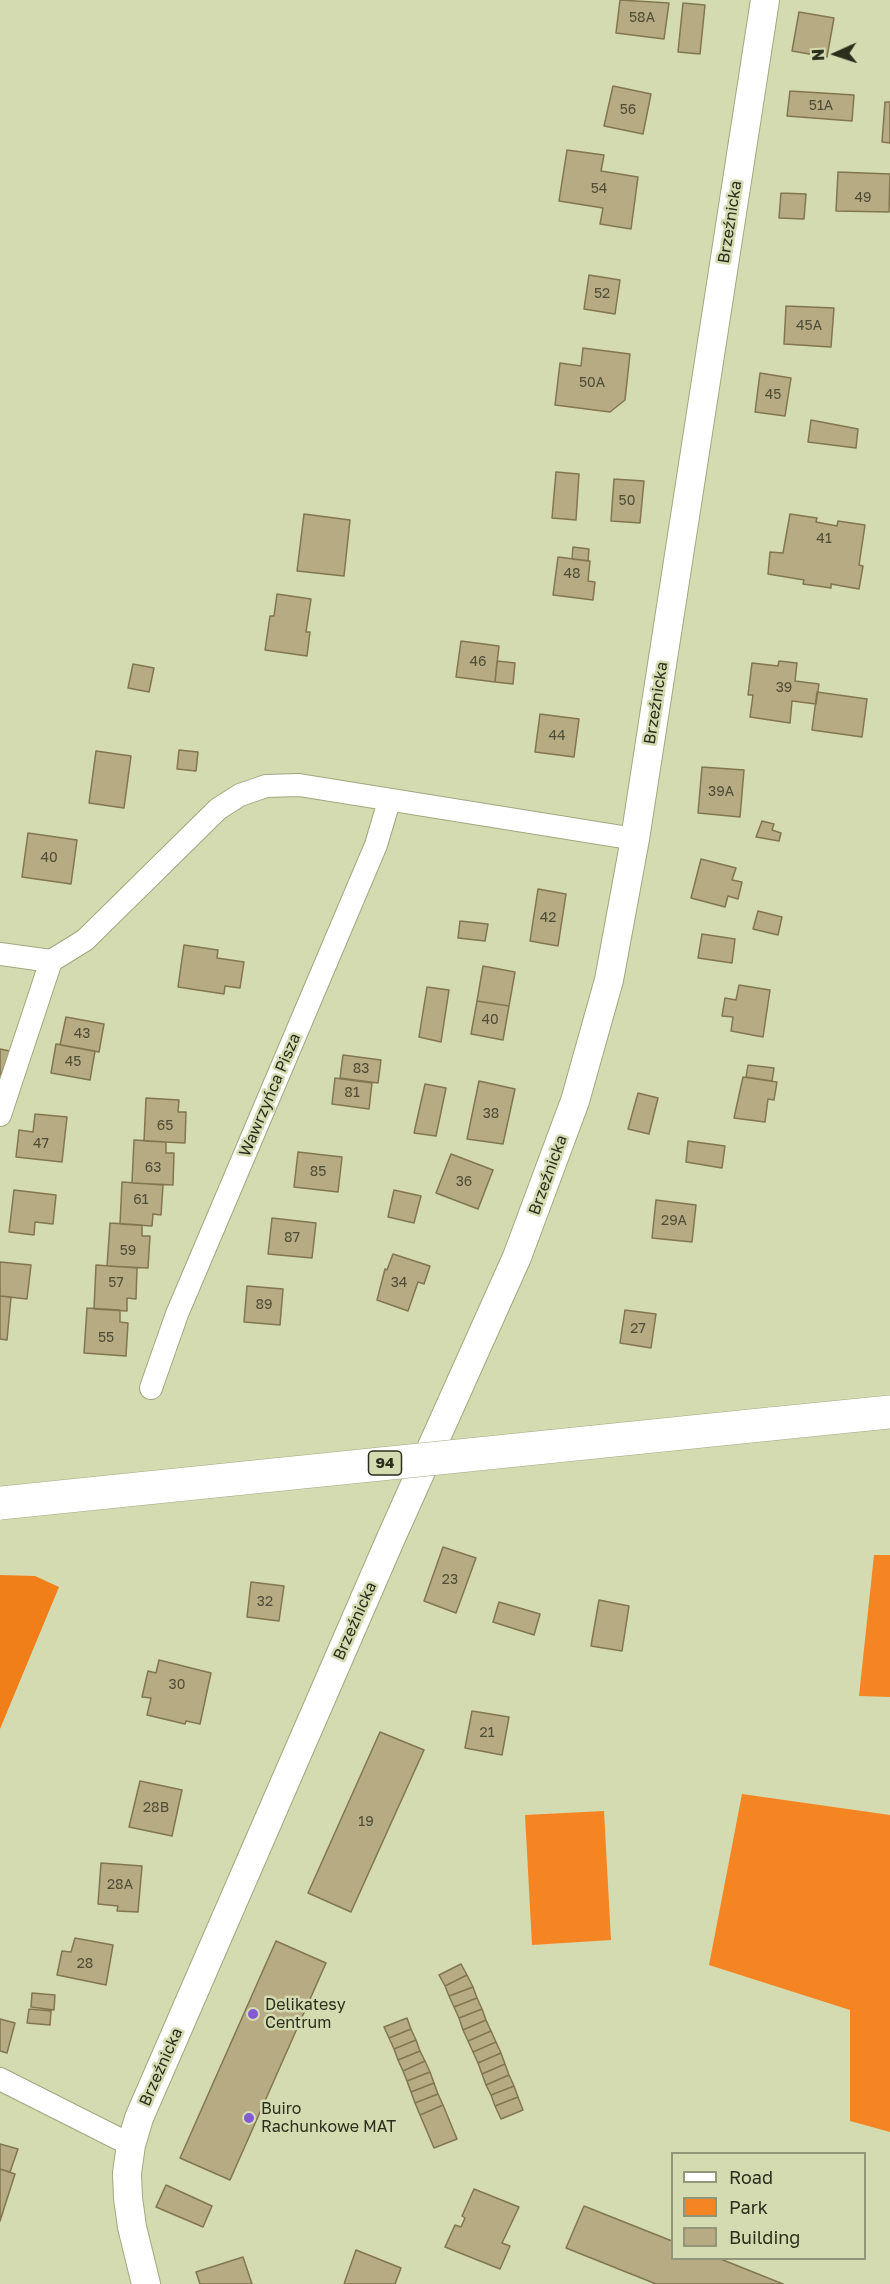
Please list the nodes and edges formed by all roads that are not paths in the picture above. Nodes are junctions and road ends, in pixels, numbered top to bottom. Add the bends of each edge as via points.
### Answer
1 (765, 0) edge
2 (390, 801) junction
3 (635, 839) junction
4 (0, 954) edge
5 (51, 961) junction
6 (0, 1115) edge
7 (151, 1388) dead end
8 (890, 1412) edge
9 (0, 1503) edge
10 (0, 2079) edge
11 (131, 2145) junction
12 (146, 2284) edge

1 - 3 street, Brzeźnicka
2 - 3 street
2 - 5 street via 299,785 266,786 240,795 218,809 85,940
2 - 7 street, Wawrzyńca Pisza via 376,845 177,1314
3 - 11 street, Brzeźnicka via 609,980 579,1090 517,1257 148,2096
4 - 5 street
5 - 6 street
8 - 9 main road, 94, bridge
10 - 11 street
11 - 12 street, Brzeźnicka via 128,2198

